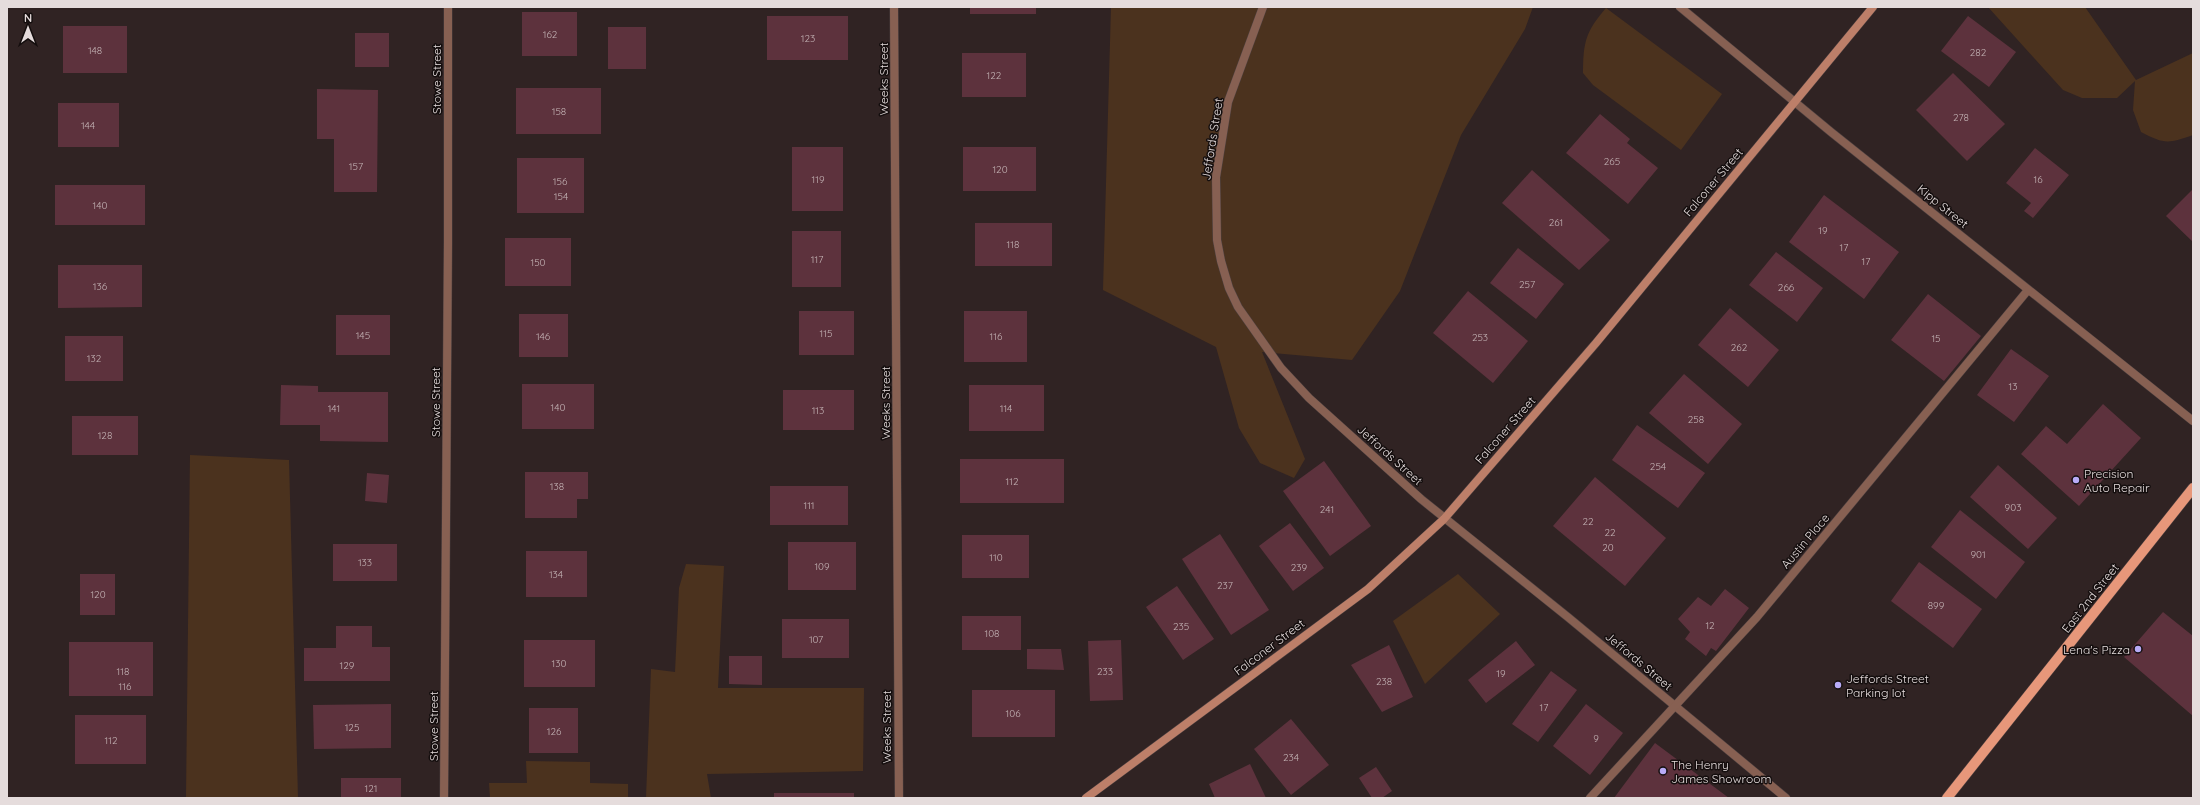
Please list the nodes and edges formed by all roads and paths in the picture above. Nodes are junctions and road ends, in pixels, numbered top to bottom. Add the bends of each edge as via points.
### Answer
1 (448, 7) edge
2 (894, 7) edge
3 (1263, 7) edge
4 (1680, 7) edge
5 (1873, 7) edge
6 (1795, 102) junction
7 (2028, 290) junction
8 (2193, 421) edge
9 (2193, 488) edge
10 (1444, 519) junction
11 (1676, 706) junction
12 (444, 798) edge
13 (899, 798) edge
14 (1086, 798) edge
15 (1590, 798) edge
16 (1786, 798) edge
17 (1947, 798) edge

1 - 12 street, Stowe Street
2 - 13 street, Weeks Street
3 - 10 street, Jeffords Street via 1228,102 1216,177 1217,240 1229,288 1238,307 1281,368 1309,398
4 - 6 street, Kipp Street
5 - 6 street, Falconer Street
6 - 7 street, Kipp Street
6 - 10 street, Falconer Street via 1596,343
7 - 8 street, Kipp Street
7 - 11 street, Austin Place via 1757,617
9 - 17 main road, East 2nd Street
10 - 11 street, Jeffords Street
10 - 14 street, Falconer Street via 1368,589
11 - 15 street, Austin Place
11 - 16 street, Jeffords Street

